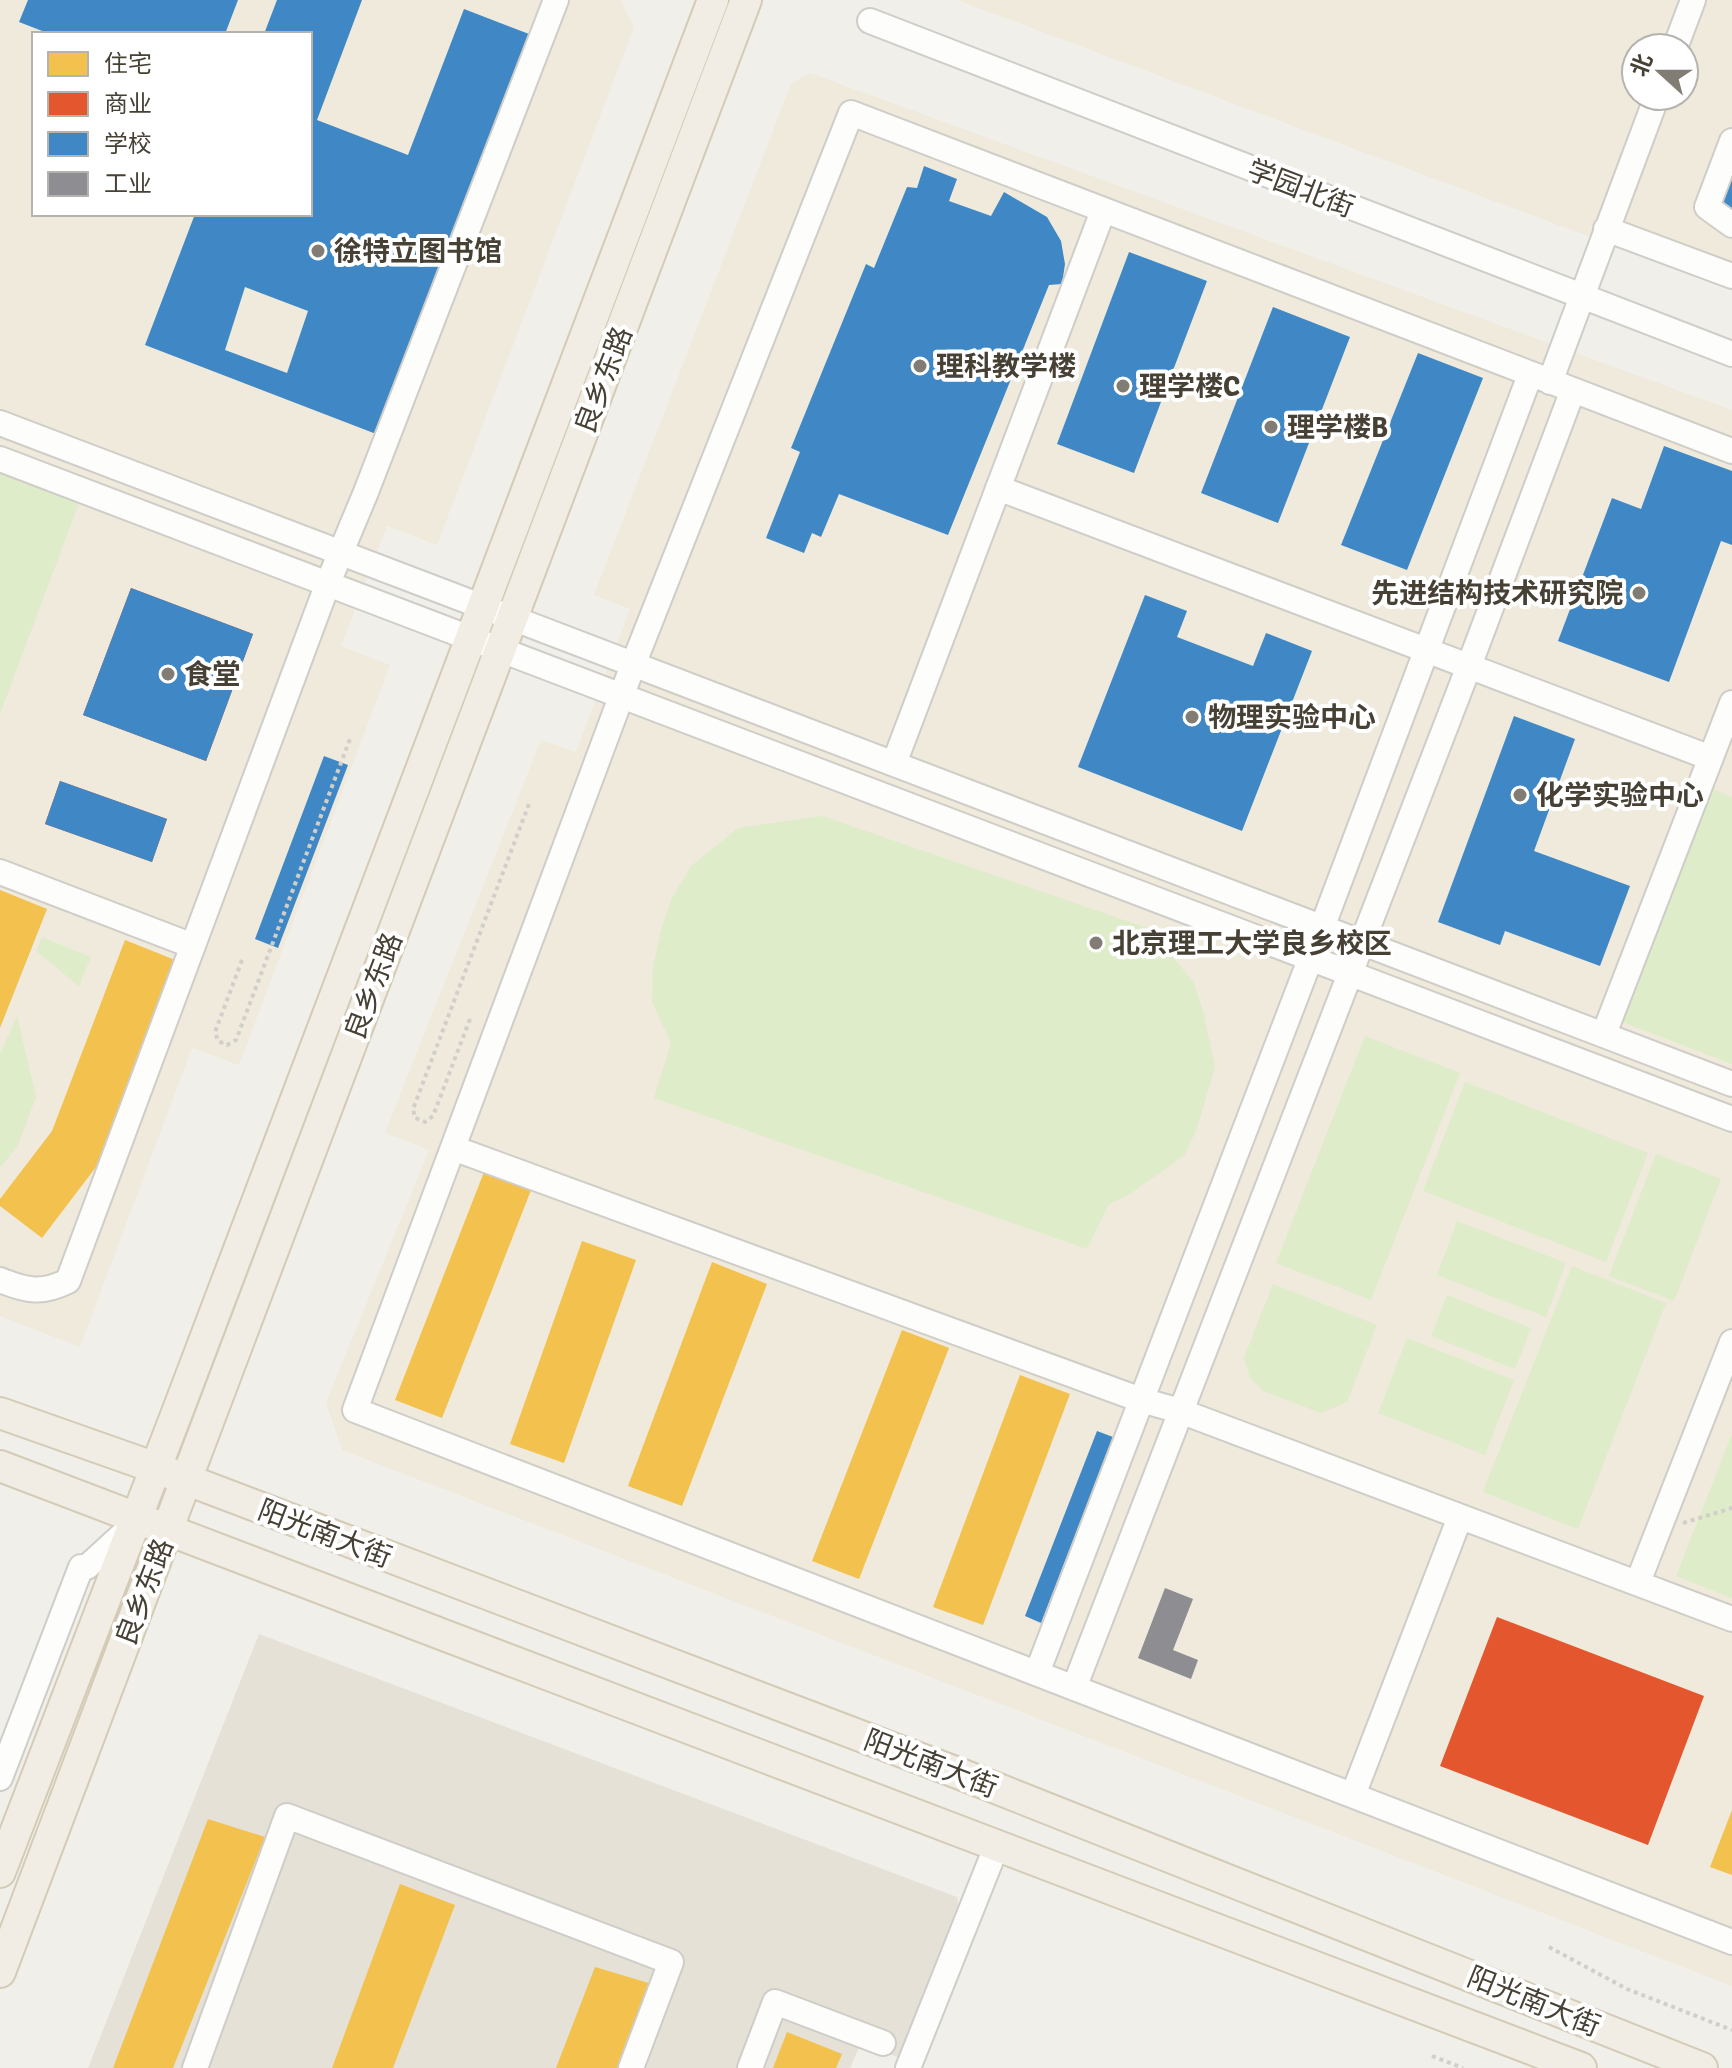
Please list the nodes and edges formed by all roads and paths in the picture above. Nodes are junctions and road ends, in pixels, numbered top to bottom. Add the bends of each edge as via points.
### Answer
1 (556, 0) edge
2 (713, 0) edge
3 (746, 0) edge
4 (1693, 0) edge
5 (870, 21) dead end
6 (1681, 32) edge
7 (1651, 112) edge
8 (1732, 141) edge
9 (1103, 211) junction
10 (1732, 225) edge
11 (1606, 229) junction
12 (1732, 276) edge
13 (1580, 296) junction
14 (1732, 354) edge
15 (1551, 382) junction
16 (0, 423) edge
17 (1732, 451) edge
18 (0, 459) edge
19 (998, 488) junction
20 (339, 553) junction
21 (328, 583) junction
22 (482, 607) junction
23 (513, 619) junction
24 (470, 637) junction
25 (502, 649) junction
26 (1427, 650) junction
27 (623, 661) junction
28 (1469, 666) junction
29 (612, 691) junction
30 (1732, 703) edge
31 (350, 739) dead end
32 (1711, 758) junction
33 (895, 761) junction
34 (529, 804) dead end
35 (0, 872) edge
36 (1323, 924) junction
37 (1362, 939) junction
38 (193, 946) junction
39 (1311, 957) junction
40 (242, 960) dead end
41 (1349, 972) junction
42 (470, 1019) dead end
43 (1604, 1034) junction
44 (1732, 1084) edge
45 (1732, 1119) edge
46 (453, 1148) junction
47 (0, 1280) edge
48 (1732, 1342) edge
49 (1141, 1400) junction
50 (1180, 1411) junction
51 (0, 1413) edge
52 (0, 1466) edge
53 (156, 1468) junction
54 (186, 1481) junction
55 (1732, 1508) edge
56 (1460, 1517) junction
57 (134, 1521) junction
58 (168, 1529) junction
59 (1658, 1532) junction
60 (1638, 1582) junction
61 (1732, 1619) edge
62 (1037, 1673) junction
63 (1074, 1688) junction
64 (0, 1778) edge
65 (1353, 1795) junction
66 (997, 1845) junction
67 (0, 1872) edge
68 (1732, 1942) edge
69 (1549, 1947) dead end
70 (0, 1972) edge
71 (1732, 2030) edge
72 (883, 2043) dead end
73 (1432, 2056) dead end
74 (195, 2068) edge
75 (631, 2068) edge
76 (750, 2068) edge
77 (908, 2068) edge
78 (1463, 2068) edge
79 (1581, 2068) edge
80 (1702, 2068) edge

1 - 20 street
2 - 22 main road, 良乡东路
3 - 23 main road, 良乡东路
4 - 6 street
5 - 13 street, 学园北街
7 - 11 street
8 - 10 street via 1707,207
9 - 15 street
9 - 19 street
9 - 27 street via 851,113
11 - 12 street
11 - 13 street
13 - 14 street, 学园北街
13 - 15 street
15 - 17 street
15 - 26 street
15 - 28 street
16 - 20 street
18 - 21 street
19 - 26 street
19 - 33 street
20 - 21 street
20 - 22 street
21 - 24 street
21 - 38 street
22 - 23 street
22 - 24 main road, 良乡东路
23 - 25 main road, 良乡东路
23 - 27 street
24 - 25 street
24 - 53 main road, 良乡东路
25 - 29 street
25 - 54 main road, 良乡东路
26 - 28 street
26 - 36 street
27 - 29 street
27 - 33 street
28 - 32 street
28 - 37 street
29 - 39 street
29 - 46 street
30 - 32 street
31 - 40 path via 236,1040 227,1045 215,1032
32 - 43 street
33 - 36 street
34 - 42 path via 413,1109 415,1118 425,1122 433,1116
35 - 38 street
36 - 37 street
36 - 39 street
37 - 41 street
37 - 43 street
38 - 47 street via 68,1281 48,1291
39 - 41 street
39 - 49 street
41 - 45 street
41 - 50 street
43 - 44 street
46 - 49 street
46 - 62 street via 355,1410
48 - 59 street
49 - 50 street
49 - 62 street
50 - 56 street
50 - 63 street
51 - 53 main road, 阳光南大街
52 - 57 main road, 阳光南大街
53 - 54 main road, 阳光南大街
53 - 57 main road, 良乡东路
54 - 58 main road, 良乡东路
54 - 80 main road, 阳光南大街 via 963,1775
55 - 59 path
56 - 60 street
56 - 65 street
57 - 58 main road, 阳光南大街
57 - 64 street via 81,1567
57 - 67 main road, 良乡东路
58 - 66 main road, 阳光南大街
58 - 70 main road, 良乡东路
59 - 60 street
60 - 61 street
62 - 63 street
63 - 65 street
65 - 68 street
66 - 77 street
66 - 79 main road, 阳光南大街
69 - 71 path via 1627,1989
72 - 76 street via 775,2002
73 - 78 path
74 - 75 street via 287,1816 671,1962

